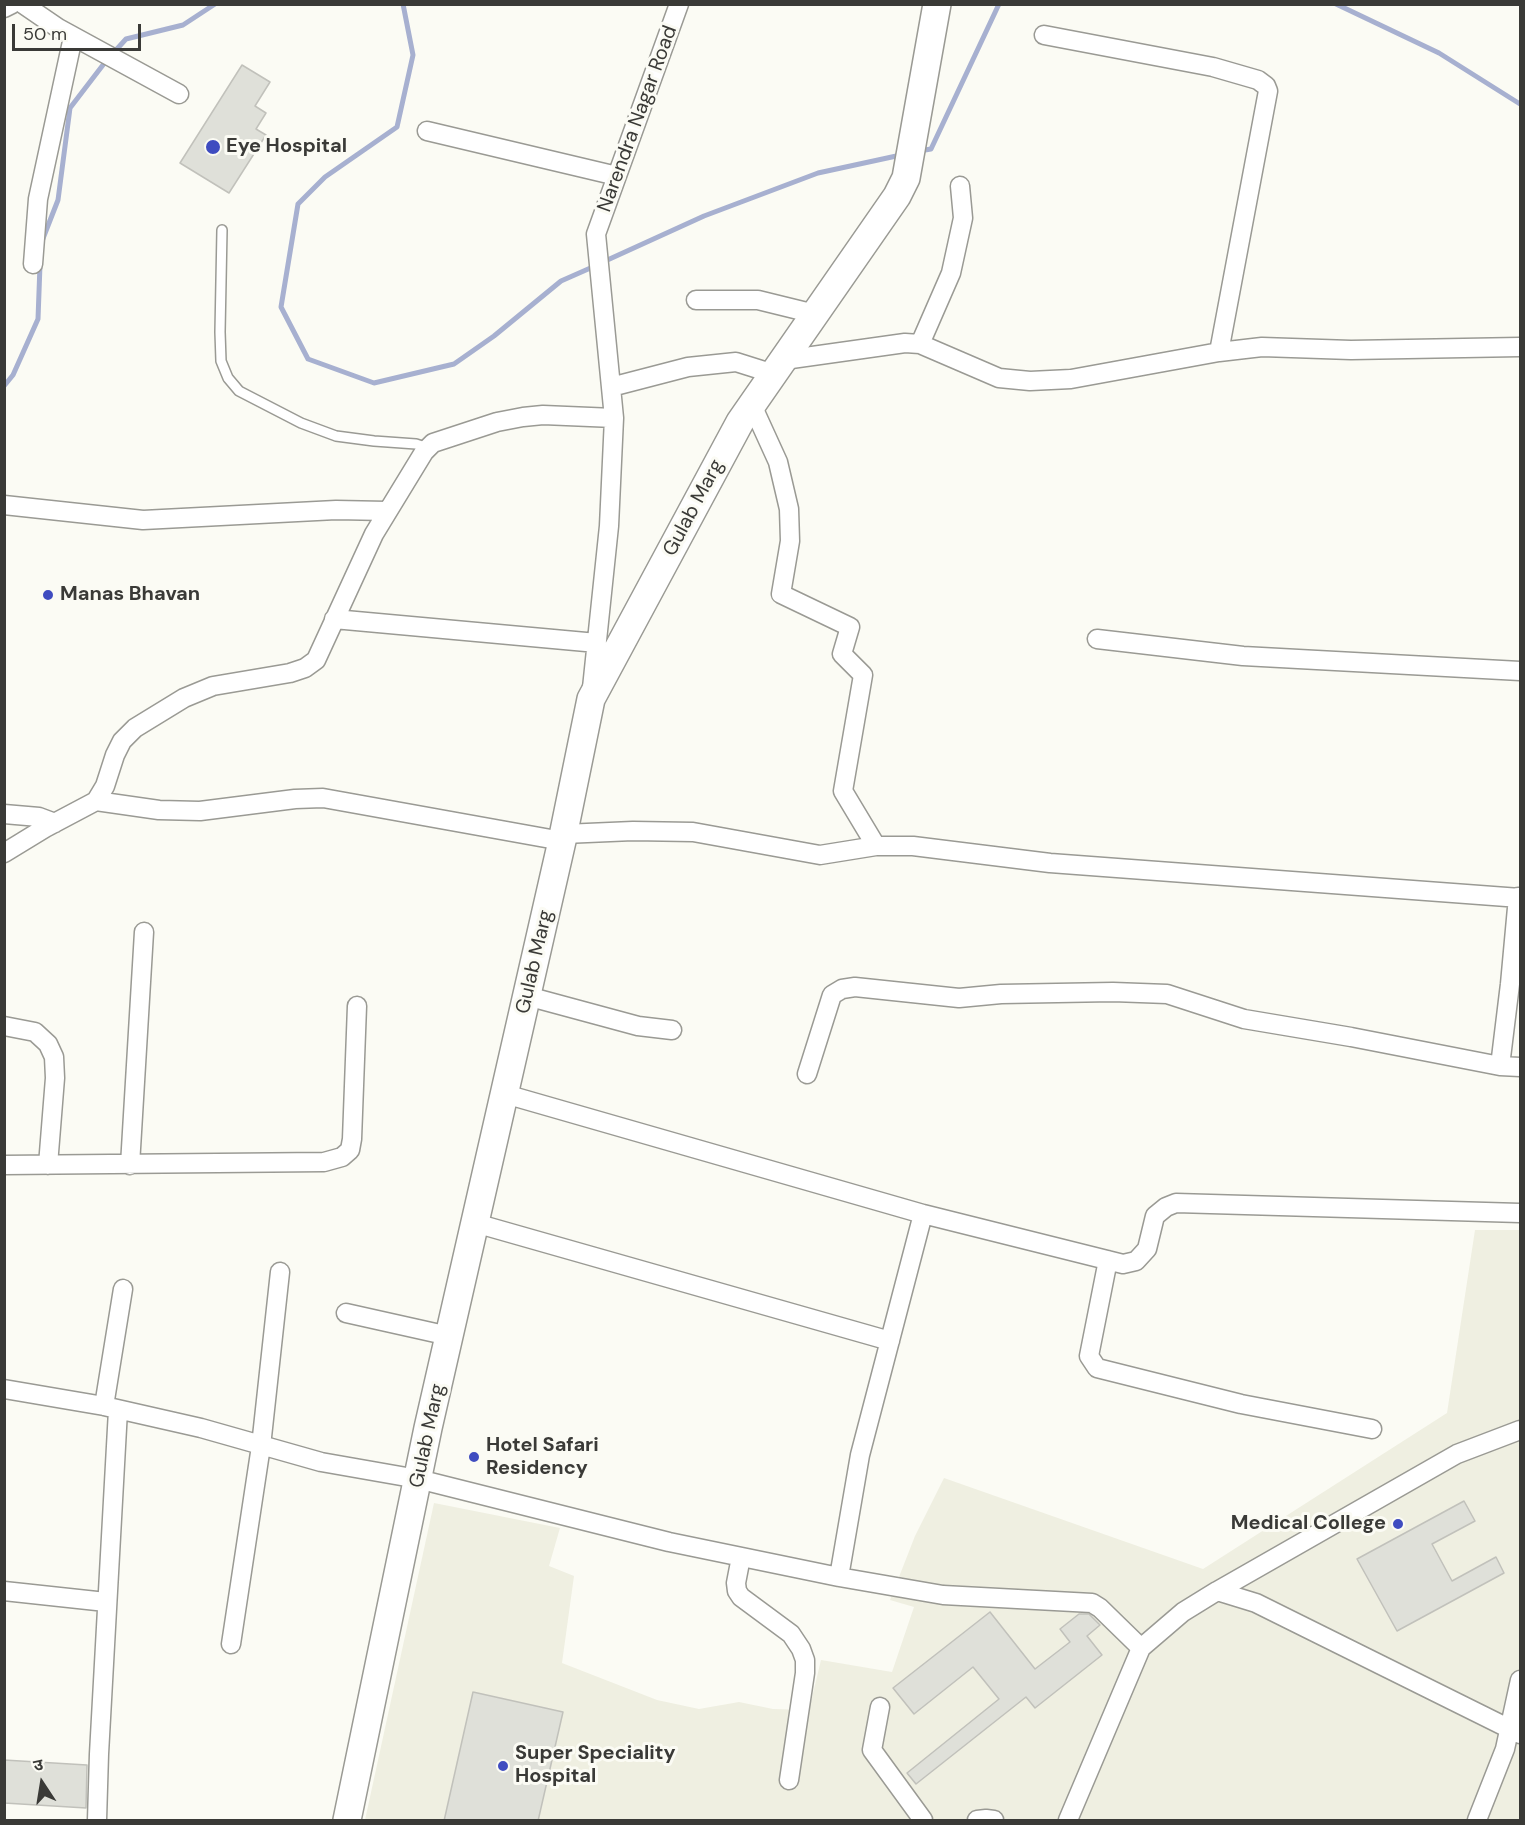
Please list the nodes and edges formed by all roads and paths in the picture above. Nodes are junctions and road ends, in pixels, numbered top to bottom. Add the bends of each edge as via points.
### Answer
1 (12, 4) edge
2 (23, 4) edge
3 (679, 4) edge
4 (937, 4) edge
5 (4, 8) edge
6 (1044, 35) dead end
7 (73, 36) junction
8 (179, 94) dead end
9 (427, 131) dead end
10 (617, 176) junction
11 (960, 186) dead end
12 (222, 230) dead end
13 (33, 264) dead end
14 (696, 300) dead end
15 (815, 314) junction
16 (920, 344) junction
17 (1521, 347) edge
18 (1219, 352) junction
19 (779, 367) junction
20 (611, 387) junction
21 (752, 405) junction
22 (614, 418) junction
23 (428, 448) junction
24 (4, 505) edge
25 (387, 511) junction
26 (334, 619) junction
27 (1097, 639) dead end
28 (597, 643) junction
29 (1521, 671) edge
30 (591, 699) junction
31 (96, 801) junction
32 (4, 814) edge
33 (55, 823) junction
34 (563, 838) junction
35 (876, 846) junction
36 (4, 853) edge
37 (1519, 897) edge
38 (144, 932) dead end
39 (1515, 984) edge
40 (527, 996) junction
41 (357, 1006) dead end
42 (4, 1026) edge
43 (672, 1030) dead end
44 (1500, 1066) junction
45 (1521, 1067) edge
46 (807, 1074) dead end
47 (505, 1094) junction
48 (4, 1165) edge
49 (48, 1165) junction
50 (130, 1165) junction
51 (1521, 1213) edge
52 (923, 1214) junction
53 (475, 1223) junction
54 (1108, 1260) junction
55 (280, 1272) dead end
56 (123, 1289) dead end
57 (346, 1313) dead end
58 (449, 1336) junction
59 (890, 1341) junction
60 (4, 1389) edge
61 (111, 1408) junction
62 (1372, 1429) dead end
63 (1521, 1430) edge
64 (261, 1446) junction
65 (418, 1479) junction
66 (741, 1557) junction
67 (840, 1577) junction
68 (4, 1591) edge
69 (1217, 1592) junction
70 (106, 1602) junction
71 (231, 1644) dead end
72 (1141, 1648) junction
73 (1521, 1680) edge
74 (880, 1707) dead end
75 (1516, 1732) edge
76 (789, 1780) dead end
77 (97, 1821) edge
78 (347, 1821) edge
79 (923, 1821) edge
80 (977, 1821) edge
81 (994, 1821) edge
82 (1068, 1821) edge
83 (1477, 1821) edge

1 - 5 street
2 - 7 street
3 - 10 street, Narendra Nagar Road
4 - 15 street, Gulab Marg via 906,177 897,196
6 - 18 street via 1213,68 1258,80 1266,86
7 - 8 street
7 - 13 street via 38,199
9 - 10 street
10 - 20 street, Narendra Nagar Road via 596,234
11 - 16 street via 963,218 951,273
12 - 23 lane via 221,361 239,391 336,436
14 - 15 street via 758,300
15 - 19 street, Gulab Marg
16 - 18 street via 999,378 1030,381 1071,379
16 - 19 street via 905,343
17 - 18 street via 1262,347
19 - 20 street via 736,362 688,367
19 - 21 street, Gulab Marg
20 - 22 street
21 - 30 street, Gulab Marg
21 - 35 street via 777,462 789,509 790,541 781,594 850,627 842,654 863,675 843,791
22 - 23 street via 523,417 444,438
22 - 28 street via 609,526
23 - 25 street
24 - 25 street via 143,520
25 - 26 street
26 - 28 street
26 - 31 street via 316,660 305,668 213,686 184,698 135,728 122,741
27 - 29 street via 1243,656
28 - 30 street
30 - 34 street, Gulab Marg
31 - 33 street
31 - 34 street via 200,811 323,798
32 - 33 street via 39,817
33 - 36 street
34 - 35 street via 633,831 693,832 820,855
34 - 40 street, Gulab Marg
35 - 37 street via 914,846 1050,863
37 - 39 street
38 - 50 street
39 - 44 street
40 - 43 street via 638,1026
40 - 47 street, Gulab Marg
41 - 50 street via 352,1139 350,1150 342,1157 324,1162
42 - 49 street via 35,1032 48,1044 54,1057
44 - 45 street
44 - 46 street via 1244,1019 1167,994 1113,992 959,998 855,987 842,988 832,995
47 - 52 street
47 - 53 street, Gulab Marg
48 - 49 street
49 - 50 street
51 - 54 street via 1176,1203 1155,1216 1147,1249 1136,1261 1123,1264
52 - 54 street
52 - 59 street
53 - 58 street, Gulab Marg
53 - 59 street
54 - 62 street via 1089,1356 1097,1368 1241,1404
55 - 64 street
56 - 61 street
57 - 58 street
58 - 65 street, Gulab Marg
59 - 67 street via 860,1455
60 - 61 street
61 - 64 street
61 - 70 street
63 - 69 street via 1456,1454
64 - 65 street via 321,1462
64 - 71 street
65 - 66 street
65 - 78 street, Gulab Marg
66 - 67 street
66 - 76 street via 736,1591 791,1635 805,1660
67 - 72 street via 943,1596 1092,1603
68 - 70 street
69 - 72 street via 1183,1612
69 - 75 street via 1256,1603
70 - 77 street
72 - 82 street
73 - 75 street
74 - 79 street via 872,1750
75 - 83 street via 1505,1749
80 - 81 street

